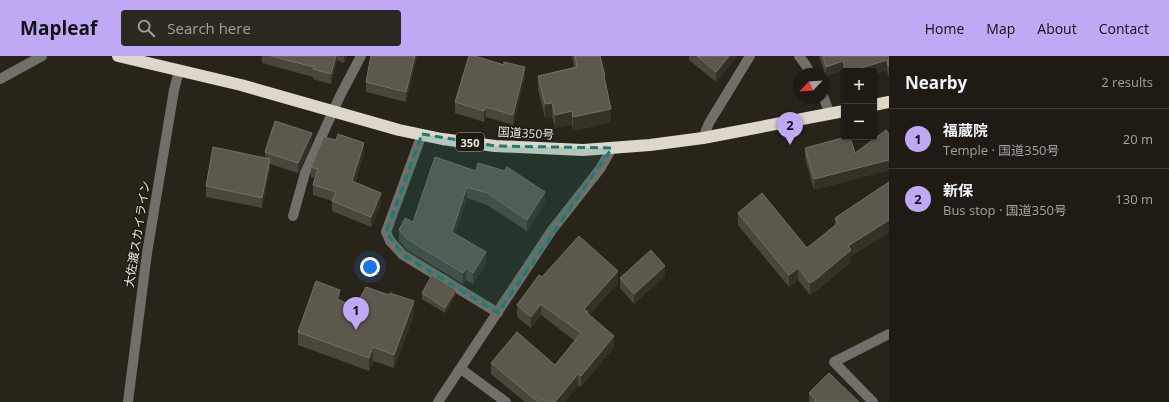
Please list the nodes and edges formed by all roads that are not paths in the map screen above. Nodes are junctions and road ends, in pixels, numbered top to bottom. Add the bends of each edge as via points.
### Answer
1 (42, 56) edge
2 (118, 56) edge
3 (361, 56) edge
4 (750, 56) edge
5 (799, 56) edge
6 (807, 68) edge
7 (179, 71) junction
8 (0, 79) edge
9 (889, 102) edge
10 (826, 104) edge
11 (877, 104) edge
12 (334, 111) junction
13 (841, 112) edge
14 (830, 114) junction
15 (422, 134) junction
16 (703, 138) junction
17 (612, 148) junction
18 (294, 216) dead end
19 (498, 313) junction
20 (889, 334) edge
21 (460, 369) junction
22 (128, 402) edge
23 (438, 402) edge
24 (506, 402) edge
25 (873, 402) edge

1 - 8 street
2 - 7 highway, 国道350号 / 350
3 - 12 street
4 - 16 street via 709,123
5 - 6 street
7 - 12 highway, 国道350号 / 350
7 - 22 street, 大佐渡スカイライン via 147,253
9 - 11 highway
10 - 14 street
12 - 15 highway, 国道350号 / 350 via 398,130
12 - 18 street via 305,173
13 - 14 highway, 国道350号 / 350
14 - 16 highway, 国道350号 / 350
15 - 17 highway, 国道350号 / 350 via 495,146 570,150
15 - 19 street via 386,232 390,241 403,255
16 - 17 highway, 国道350号 / 350
17 - 19 street via 600,169 552,230
19 - 21 street
20 - 25 street via 834,362
21 - 23 street
21 - 24 street

